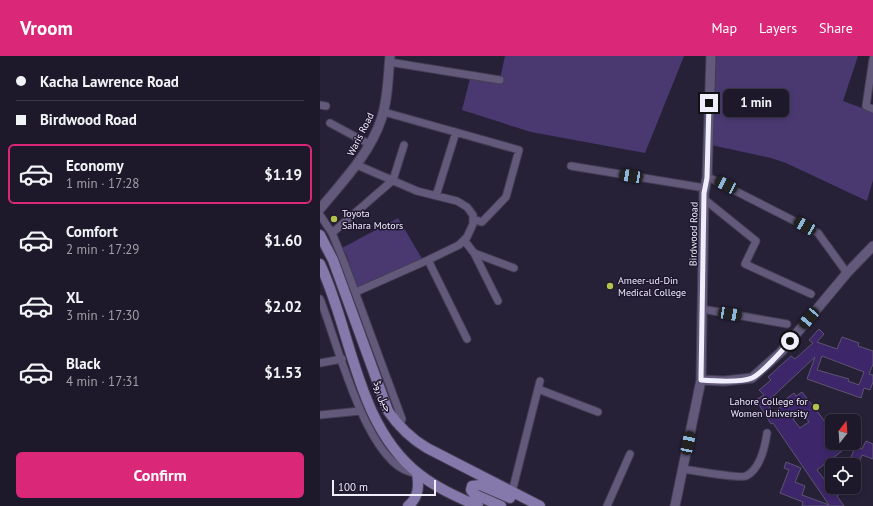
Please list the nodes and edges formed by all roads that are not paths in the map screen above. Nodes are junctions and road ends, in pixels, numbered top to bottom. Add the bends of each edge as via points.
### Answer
1 (711, 56) edge
2 (389, 59) edge
3 (873, 59) edge
4 (500, 80) dead end
5 (873, 109) edge
6 (384, 112) junction
7 (330, 123) dead end
8 (456, 132) junction
9 (369, 144) junction
10 (404, 145) dead end
11 (357, 165) junction
12 (571, 166) dead end
13 (707, 178) junction
14 (393, 180) junction
15 (705, 188) junction
16 (436, 196) junction
17 (704, 199) junction
18 (320, 210) edge
19 (320, 215) edge
20 (473, 219) junction
21 (332, 233) junction
22 (320, 234) edge
23 (464, 240) junction
24 (873, 246) edge
25 (474, 253) junction
26 (428, 260) junction
27 (320, 264) edge
28 (514, 268) dead end
29 (847, 273) junction
30 (356, 292) junction
31 (811, 294) dead end
32 (320, 299) edge
33 (498, 301) dead end
34 (702, 309) junction
35 (787, 324) dead end
36 (467, 339) dead end
37 (342, 359) junction
38 (320, 363) edge
39 (701, 380) junction
40 (540, 381) dead end
41 (538, 389) junction
42 (360, 411) junction
43 (598, 412) dead end
44 (320, 415) edge
45 (399, 427) junction
46 (767, 433) dead end
47 (630, 454) dead end
48 (682, 469) junction
49 (417, 473) junction
50 (512, 492) junction
51 (408, 506) edge
52 (478, 506) edge
53 (501, 506) edge
54 (526, 506) edge
55 (540, 506) edge
56 (607, 506) edge
57 (675, 506) edge

1 - 13 street, Birdwood Road
2 - 4 street
2 - 6 street, Waris Road
3 - 5 street via 866,106
6 - 8 street
6 - 9 street, Waris Road
7 - 9 street
8 - 16 street
8 - 20 street via 519,150 506,197 482,222
9 - 11 street, Waris Road
10 - 14 street
11 - 14 street
11 - 18 street, Waris Road
12 - 15 street
13 - 15 street, Birdwood Road
13 - 29 street via 818,233
14 - 16 street
14 - 21 street
15 - 17 street, Birdwood Road
16 - 20 street via 457,201 467,207
17 - 31 street via 756,241 745,264
17 - 34 street, Birdwood Road
19 - 21 street
20 - 23 street
21 - 30 street
22 - 45 main road, جیل روڈ via 333,260 388,411
23 - 25 street
23 - 26 street
24 - 29 street
25 - 28 street
25 - 33 street
26 - 30 street
26 - 36 street
27 - 49 main road, جیل روڈ via 337,306 354,364 378,423 396,450
29 - 39 street via 781,352 752,378
30 - 45 street via 402,419
32 - 37 street
34 - 35 street
34 - 39 street, Birdwood Road
37 - 38 street
37 - 42 street
39 - 48 street, Birdwood Road
40 - 41 street
41 - 43 street
41 - 50 street
42 - 44 street
42 - 49 street via 368,428 393,462 405,471
45 - 50 main road, جیل روڈ via 413,440
46 - 48 street via 765,447 753,471 744,477
47 - 56 street
48 - 57 street, Birdwood Road
49 - 51 main road via 417,493
49 - 52 main road, جیل روڈ via 441,489
50 - 55 main road, جیل روڈ
53 - 54 main road via 474,494 472,486 480,485

